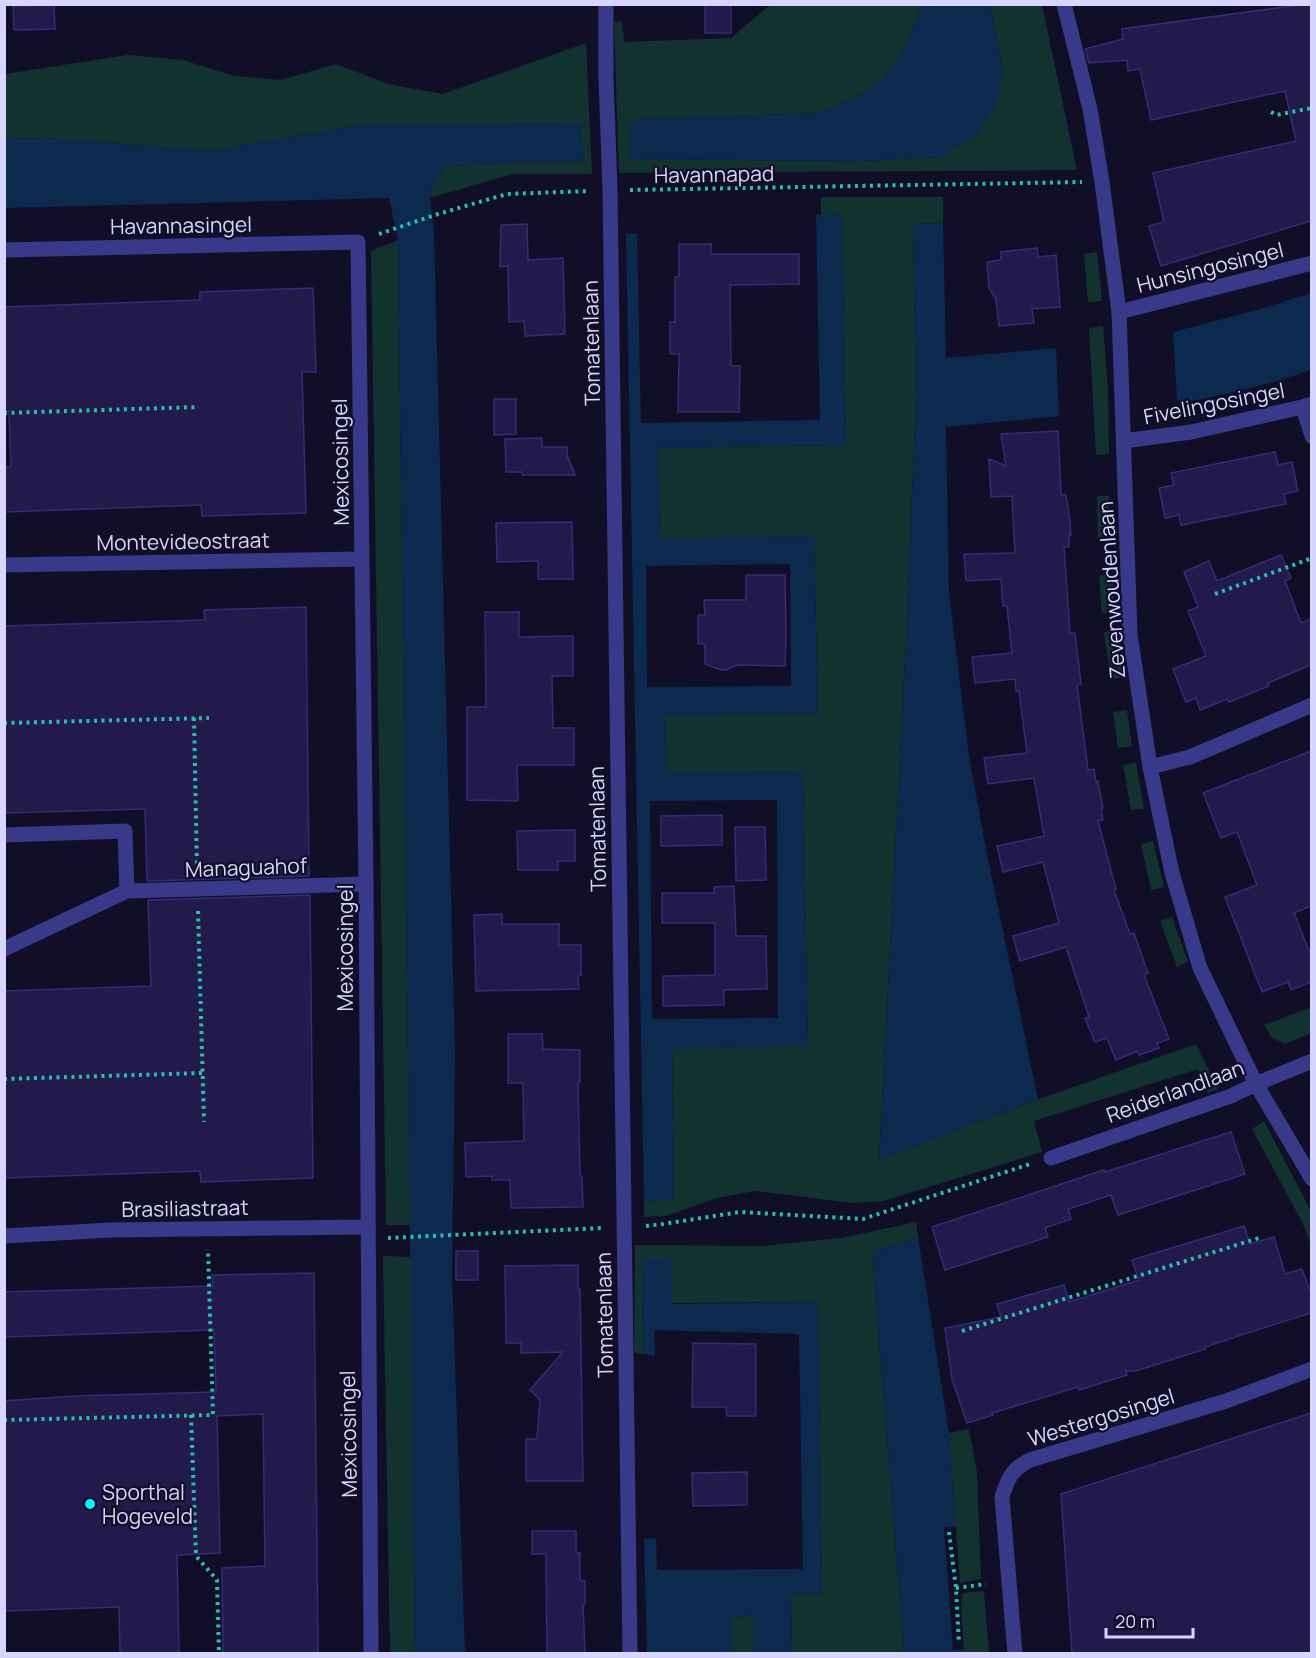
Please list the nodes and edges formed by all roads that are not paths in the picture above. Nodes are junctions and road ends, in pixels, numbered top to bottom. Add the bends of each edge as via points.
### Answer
1 (606, 4) edge
2 (1065, 4) edge
3 (358, 242) joint
4 (4, 250) edge
5 (1311, 263) edge
6 (1119, 312) junction
7 (1307, 405) edge
8 (1311, 437) edge
9 (1124, 441) junction
10 (362, 559) junction
11 (4, 565) edge
12 (1311, 705) edge
13 (1150, 767) junction
14 (4, 835) edge
15 (366, 885) junction
16 (127, 891) junction
17 (4, 949) edge
18 (1311, 1061) edge
19 (1256, 1084) junction
20 (1051, 1158) road end
21 (1311, 1179) edge
22 (367, 1227) junction
23 (4, 1236) edge
24 (1311, 1369) edge
25 (371, 1653) edge
26 (630, 1653) edge
27 (1015, 1653) edge

1 - 26 street, Tomatenlaan
2 - 6 street, Zevenwoudenlaan via 1090,109
3 - 4 street, Havannasingel
3 - 10 street, Mexicosingel
5 - 6 street, Hunsingosingel
6 - 9 street, Zevenwoudenlaan
7 - 8 lane
7 - 9 street, Fivelingosingel via 1191,432
9 - 13 street, Zevenwoudenlaan via 1130,634
10 - 11 street, Montevideostraat
10 - 15 street, Mexicosingel
12 - 13 street via 1190,757
13 - 19 street, Zevenwoudenlaan via 1172,873 1200,969
14 - 16 street via 125,831
15 - 16 street, Managuahof
15 - 22 street, Mexicosingel
16 - 17 street, Managuahof
18 - 19 street, Reiderlandlaan
19 - 20 street, Reiderlandlaan
19 - 21 street, Zevenwoudenlaan
22 - 23 street, Brasiliastraat via 111,1230
22 - 25 street, Mexicosingel
24 - 27 street, Westergosingel via 1226,1401 1018,1466 1007,1479 1002,1497

